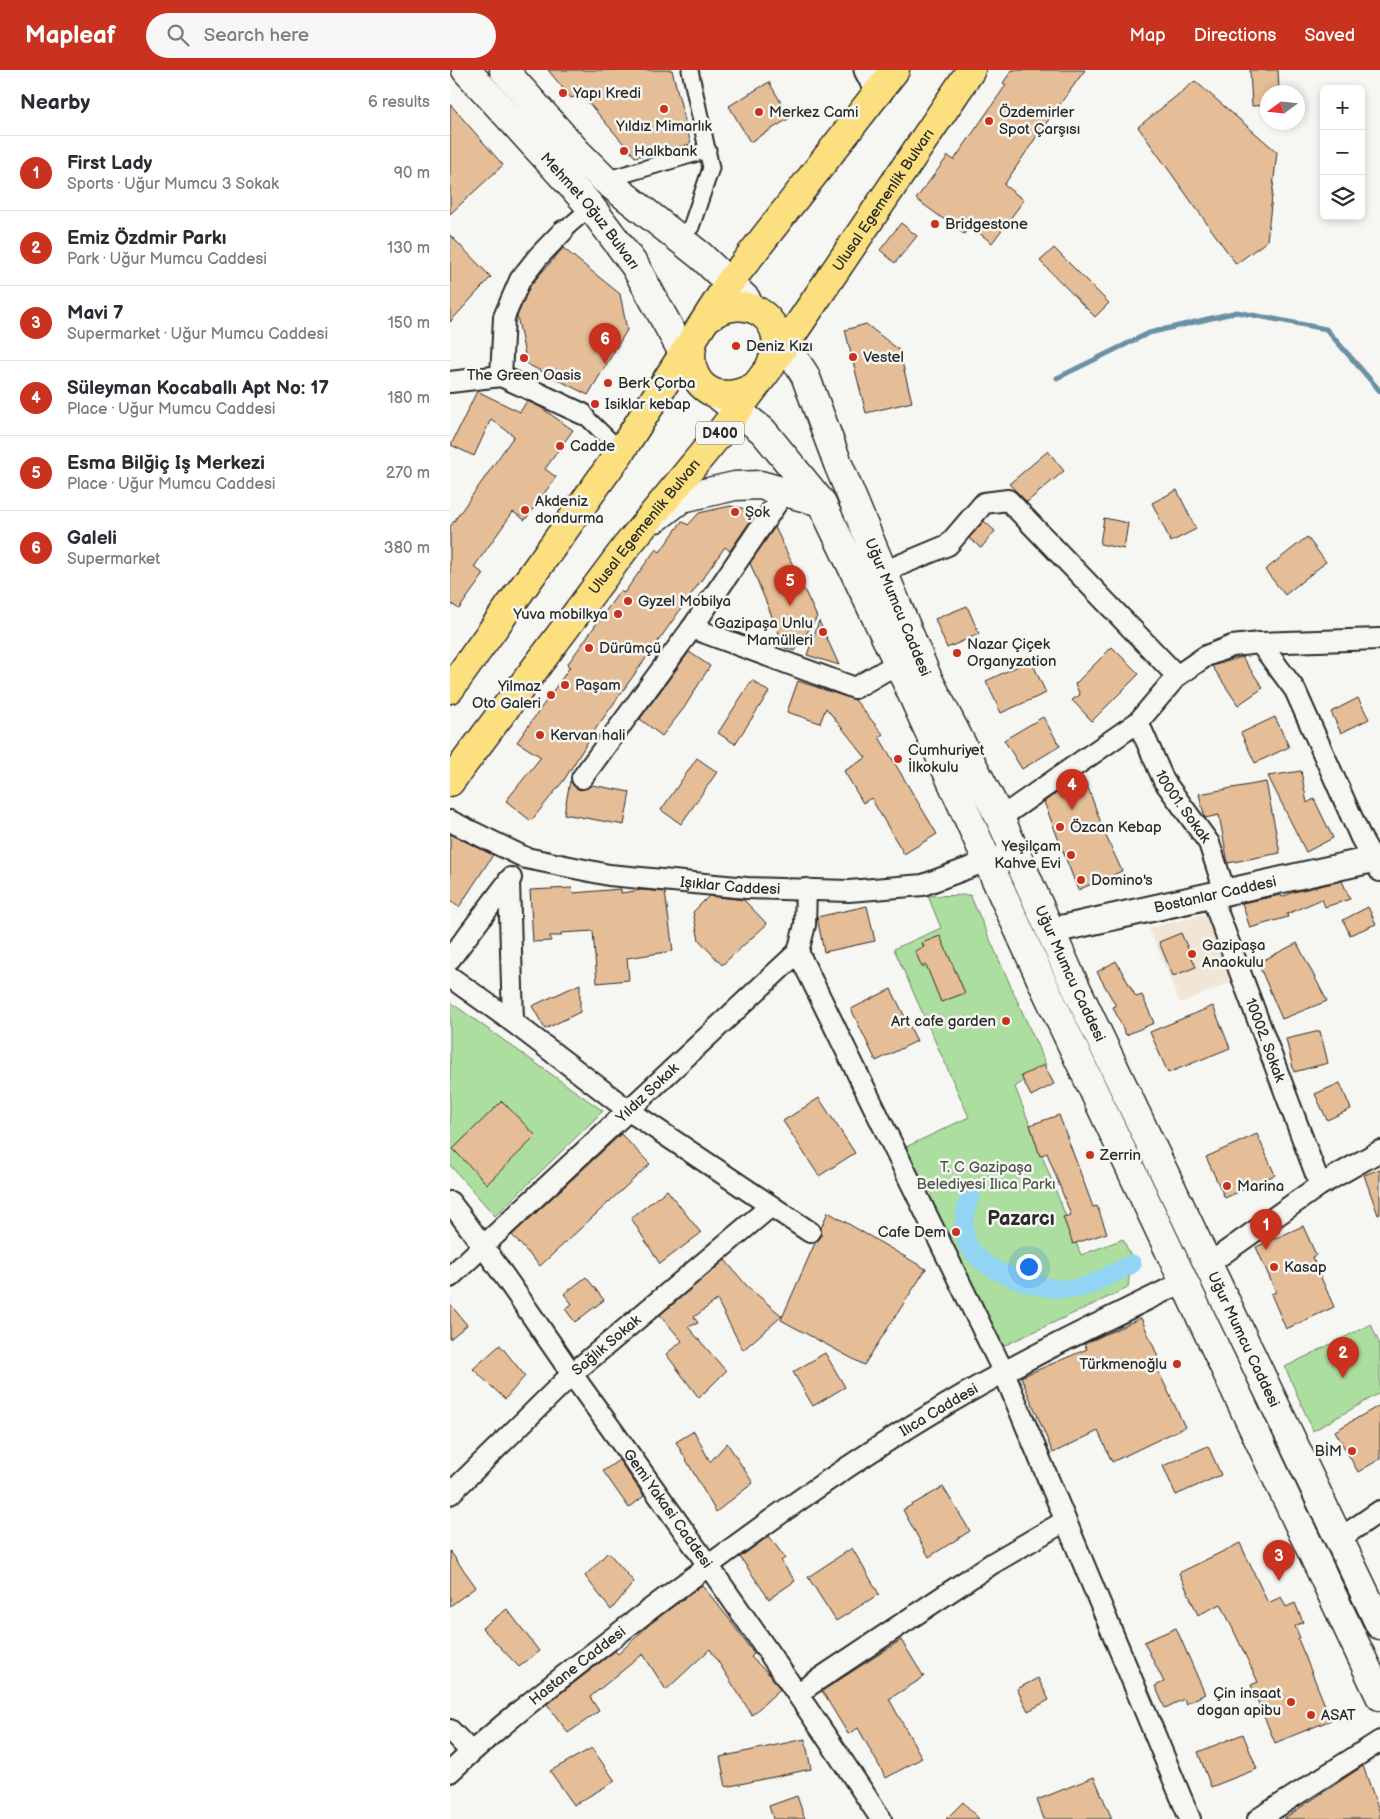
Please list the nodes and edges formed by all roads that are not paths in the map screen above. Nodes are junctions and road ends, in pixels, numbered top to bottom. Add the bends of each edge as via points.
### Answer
1 (466, 70) edge
2 (504, 70) edge
3 (690, 70) edge
4 (896, 70) edge
5 (971, 70) edge
6 (873, 81) edge
7 (708, 150) junction
8 (605, 180) junction
9 (591, 207) junction
10 (691, 226) dead end
11 (563, 232) joint
12 (729, 283) junction
13 (763, 315) junction
14 (709, 317) junction
15 (785, 344) junction
16 (689, 354) junction
17 (770, 367) junction
18 (502, 376) junction
19 (450, 382) edge
20 (735, 398) junction
21 (583, 414) joint
22 (621, 451) junction
23 (785, 491) junction
24 (821, 502) junction
25 (626, 547) junction
26 (883, 572) junction
27 (692, 628) junction
28 (1380, 639) edge
29 (1260, 643) junction
30 (898, 663) junction
31 (1177, 676) junction
32 (450, 689) edge
33 (1138, 722) junction
34 (582, 778) dead end
35 (450, 782) edge
36 (1000, 818) junction
37 (450, 822) edge
38 (1014, 851) junction
39 (526, 858) junction
40 (988, 862) junction
41 (1378, 863) edge
42 (509, 880) junction
43 (806, 890) junction
44 (1218, 894) junction
45 (1049, 929) junction
46 (798, 952) junction
47 (450, 959) edge
48 (450, 977) edge
49 (513, 1022) junction
50 (628, 1110) junction
51 (1380, 1151) edge
52 (1320, 1185) junction
53 (450, 1202) edge
54 (771, 1206) junction
55 (810, 1232) dead end
56 (484, 1246) junction
57 (1207, 1264) junction
58 (450, 1277) edge
59 (1184, 1282) junction
60 (1004, 1373) junction
61 (572, 1374) junction
62 (450, 1494) edge
63 (1380, 1510) edge
64 (1065, 1521) junction
65 (1339, 1539) junction
66 (709, 1565) junction
67 (1380, 1625) edge
68 (798, 1693) junction
69 (1380, 1696) edge
70 (450, 1730) edge
71 (1380, 1741) edge
72 (471, 1752) junction
73 (450, 1772) edge
74 (881, 1819) edge
75 (1190, 1819) edge
76 (1258, 1819) edge

1 - 9 main road, Mehmet Oğuz Bulvarı
2 - 8 main road, Mehmet Oğuz Bulvarı
3 - 7 street
4 - 6 highway
5 - 15 highway, Ulusal Egemenlik Bulvarı / D400
6 - 12 highway
7 - 8 street
7 - 10 street via 711,168
8 - 12 main road, Mehmet Oğuz Bulvarı via 701,256
9 - 11 street
9 - 16 main road, Mehmet Oğuz Bulvarı via 635,266
11 - 18 street via 520,280 504,317
12 - 13 main road, Mehmet Oğuz Bulvarı
12 - 14 highway
13 - 14 highway via 746,306 732,305
13 - 15 main road, Uğur Mumcu Caddesi
13 - 17 highway via 775,331 777,344
14 - 16 highway
15 - 17 highway, Ulusal Egemenlik Bulvarı / D400
15 - 26 main road, Uğur Mumcu Caddesi via 806,375 838,464
16 - 20 highway via 697,379 705,388
16 - 22 highway
17 - 20 highway, Ulusal Egemenlik Bulvarı / D400
18 - 19 street
18 - 21 street
20 - 24 main road, Uğur Mumcu Caddesi
20 - 25 highway, Ulusal Egemenlik Bulvarı / D400 via 720,433
21 - 22 street
22 - 32 highway
23 - 24 main road
23 - 25 main road via 760,485 735,486 682,498
23 - 27 street
24 - 30 main road, Uğur Mumcu Caddesi
25 - 35 highway, Ulusal Egemenlik Bulvarı / D400
26 - 31 street via 948,545 984,503 1008,500
26 - 36 main road, Uğur Mumcu Caddesi via 928,679
27 - 30 street via 855,688
27 - 34 street
28 - 29 street
29 - 31 street via 1232,646 1206,656
29 - 41 street via 1295,690 1361,838
30 - 40 main road, Uğur Mumcu Caddesi
31 - 33 street
33 - 36 street
33 - 44 street, 10001. Sokak via 1164,781 1209,844
36 - 38 main road, Uğur Mumcu Caddesi
37 - 39 street, Işıklar Caddesi
38 - 40 street, Işıklar Caddesi
38 - 45 main road, Uğur Mumcu Caddesi
39 - 42 street
39 - 43 street, Işıklar Caddesi via 609,875 746,888
40 - 43 street, Işıklar Caddesi via 923,885 848,891
40 - 59 main road, Uğur Mumcu Caddesi
41 - 44 street, Bostanlar Caddesi
42 - 47 street
42 - 49 street
43 - 46 street via 805,925
44 - 45 street, Bostanlar Caddesi
44 - 52 street, 10002. Sokak
45 - 57 main road, Uğur Mumcu Caddesi
46 - 50 street, Yıldız Sokak
46 - 60 street
48 - 49 street
49 - 50 street
50 - 54 street
50 - 56 street, Yıldız Sokak
51 - 52 street
52 - 57 street
53 - 56 street, Gemi Yakasi Caddesi
54 - 55 street
54 - 61 street, Sağlık Sokak
56 - 58 street, Yıldız Sokak
56 - 61 street, Gemi Yakasi Caddesi
57 - 65 main road, Uğur Mumcu Caddesi
59 - 60 street, Ilıca Caddesi
59 - 69 main road, Uğur Mumcu Caddesi
60 - 64 street
60 - 66 street, Ilıca Caddesi via 947,1404 830,1477
61 - 62 street, Sağlık Sokak
61 - 66 street, Gemi Yakasi Caddesi
63 - 65 street
64 - 68 street via 993,1563
64 - 75 street
65 - 67 main road, Uğur Mumcu Caddesi
66 - 68 street, Gemi Yakasi Caddesi
66 - 72 street, Hastane Caddesi
68 - 74 street, Gemi Yakasi Caddesi
70 - 72 street
71 - 76 street
72 - 73 street, Hastane Caddesi

